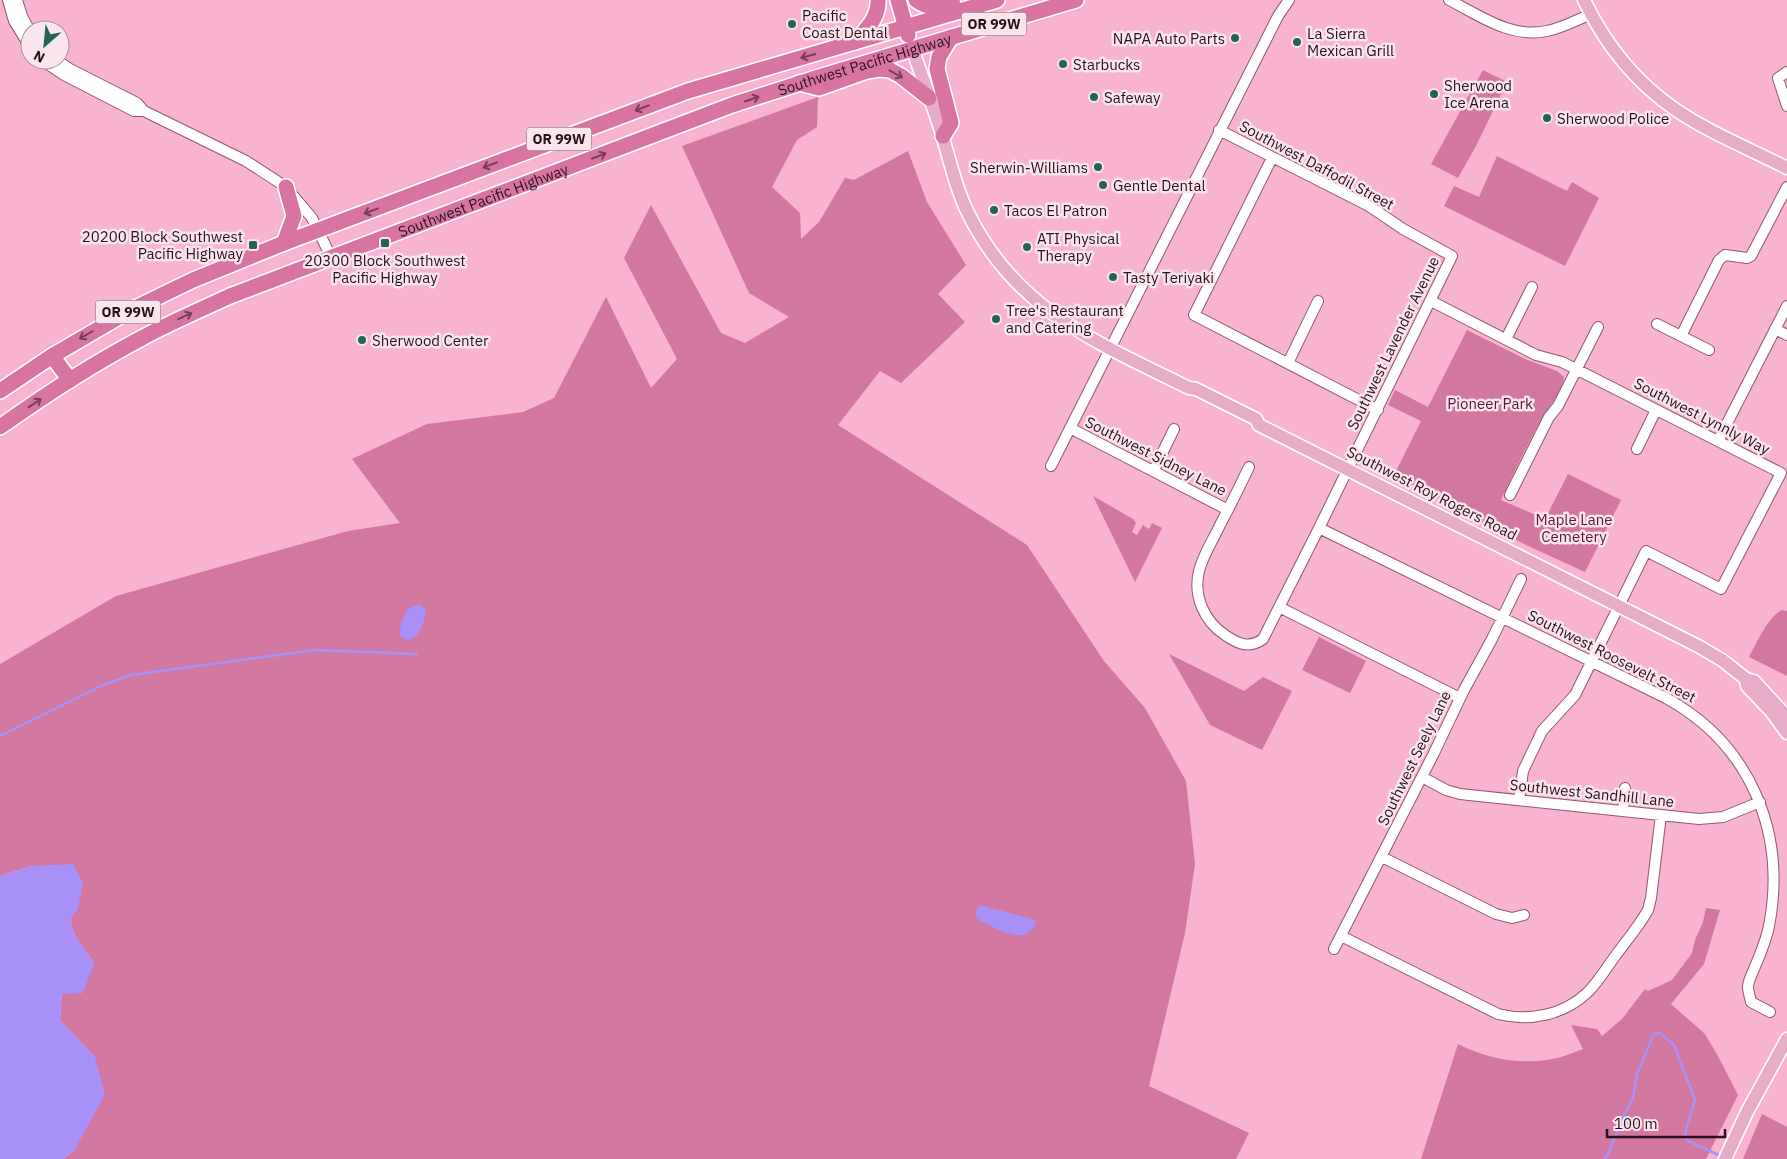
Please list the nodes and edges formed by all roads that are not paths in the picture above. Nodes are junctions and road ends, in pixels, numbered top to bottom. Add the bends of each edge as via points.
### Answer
1 (8, 0) edge
2 (17, 0) edge
3 (878, 0) edge
4 (898, 0) edge
5 (916, 0) edge
6 (967, 0) edge
7 (997, 0) edge
8 (1076, 0) edge
9 (1289, 0) edge
10 (1448, 0) edge
11 (1584, 0) edge
12 (1591, 14) junction
13 (24, 20) edge
14 (906, 26) junction
15 (20, 31) edge
16 (951, 37) junction
17 (855, 42) junction
18 (912, 48) junction
19 (70, 69) edge
20 (56, 70) edge
21 (1787, 72) edge
22 (799, 83) junction
23 (930, 98) junction
24 (1787, 106) edge
25 (144, 111) junction
26 (1219, 130) junction
27 (942, 136) junction
28 (1272, 158) junction
29 (1787, 168) edge
30 (286, 187) junction
31 (1787, 187) edge
32 (319, 230) junction
33 (284, 243) junction
34 (1452, 256) joint
35 (331, 257) junction
36 (1532, 287) dead end
37 (1318, 301) dead end
38 (1431, 301) junction
39 (1787, 306) edge
40 (1657, 324) dead end
41 (1598, 327) dead end
42 (1775, 329) junction
43 (1787, 335) edge
44 (1681, 336) junction
45 (1506, 339) junction
46 (1110, 349) junction
47 (1710, 350) dead end
48 (52, 356) junction
49 (1288, 363) junction
50 (1576, 369) junction
51 (70, 380) junction
52 (0, 391) edge
53 (1378, 410) junction
54 (1656, 410) junction
55 (0, 427) edge
56 (1070, 428) junction
57 (1174, 429) dead end
58 (1718, 441) junction
59 (1637, 449) dead end
60 (1051, 466) dead end
61 (1249, 467) dead end
62 (1348, 469) junction
63 (1154, 470) junction
64 (1510, 495) dead end
65 (1228, 510) junction
66 (1319, 528) junction
67 (1521, 580) dead end
68 (1619, 606) junction
69 (1279, 607) junction
70 (1503, 618) junction
71 (1592, 660) junction
72 (1746, 679) junction
73 (1460, 698) junction
74 (1787, 717) edge
75 (1787, 733) edge
76 (1422, 778) junction
77 (1625, 788) dead end
78 (1519, 800) junction
79 (1760, 802) junction
80 (1623, 811) junction
81 (1661, 815) junction
82 (1382, 857) junction
83 (1524, 915) dead end
84 (1342, 936) junction
85 (1334, 949) dead end
86 (1770, 1012) dead end
87 (1787, 1039) edge
88 (1725, 1159) edge

1 - 15 street
2 - 13 street
3 - 17 highway via 875,18
4 - 14 highway
5 - 6 highway via 932,8
7 - 14 highway, Southwest Pacific Highway / OR 99W
8 - 16 highway, Southwest Pacific Highway / OR 99W
9 - 26 street
10 - 12 street via 1521,33 1553,30
11 - 12 main road
12 - 29 main road via 1621,60 1659,98 1691,119
14 - 17 highway, Southwest Pacific Highway / OR 99W
14 - 18 highway
16 - 18 highway, Southwest Pacific Highway / OR 99W
16 - 27 highway via 939,57 937,69 951,123
17 -> 32 highway, Southwest Pacific Highway / OR 99W via 688,90
18 - 22 highway, Southwest Pacific Highway / OR 99W
18 - 23 main road, Southwest Roy Rogers Road
19 - 25 street via 137,103
20 - 25 street via 134,111
21 - 24 street via 1778,78
22 -> 23 highway via 819,88 880,68 901,76
35 -> 22 highway, Southwest Pacific Highway / OR 99W via 732,105
23 - 27 main road, Southwest Roy Rogers Road
25 - 30 street via 246,161
26 - 28 street, Southwest Daffodil Street
26 - 46 street
27 - 46 main road, Southwest Roy Rogers Road via 961,198 994,257 1042,307
28 - 34 street, Southwest Daffodil Street via 1369,206
28 - 49 street via 1194,315
30 - 32 street
30 - 33 highway via 294,216
31 - 44 street via 1751,256 1725,255 1719,260
32 - 33 highway, Southwest Pacific Highway / OR 99W
32 - 35 street
33 -> 48 highway, Southwest Pacific Highway / OR 99W via 160,295
34 - 38 street, Southwest Lavender Avenue
51 -> 35 highway, Southwest Pacific Highway / OR 99W via 119,350 182,318
36 - 45 street
37 - 49 street
38 - 45 street, Southwest Lynnly Way
38 - 53 street, Southwest Lavender Avenue
39 - 42 street
40 - 44 street
41 - 50 street
42 - 43 street
42 - 58 street
44 - 47 street
45 - 50 street, Southwest Lynnly Way
46 - 56 street
46 - 62 main road, Southwest Roy Rogers Road via 1188,388 1194,395 1222,410
48 - 51 highway
48 - 52 highway, Southwest Pacific Highway / OR 99W
49 - 53 street
50 - 54 street, Southwest Lynnly Way
50 - 64 street
55 -> 51 highway, Southwest Pacific Highway / OR 99W
53 - 62 street, Southwest Lavender Avenue
54 - 58 street, Southwest Lynnly Way
54 - 59 street
56 - 60 street
56 - 63 street, Southwest Sidney Lane
57 - 63 street
58 - 68 street, Southwest Lynnly Way via 1781,473 1721,589 1646,551
61 - 65 street, Southwest Lavender Avenue
62 - 66 street, Southwest Lavender Avenue
62 - 68 main road, Southwest Roy Rogers Road
63 - 65 street, Southwest Sidney Lane
65 - 69 street, Southwest Lavender Avenue via 1199,570 1198,593 1208,619 1231,639 1245,645 1255,644 1263,639
66 - 69 street, Southwest Lavender Avenue
66 - 70 street, Southwest Roosevelt Street
67 - 70 street, Southwest Seely Lane
68 - 71 street, Southwest Lynnly Way
68 - 72 main road, Southwest Roy Rogers Road via 1704,649
69 - 73 street
70 - 71 street, Southwest Roosevelt Street
70 - 73 street, Southwest Seely Lane
71 - 78 street, Southwest Lynnly Way via 1571,701 1542,731 1523,771
71 - 79 street, Southwest Roosevelt Street via 1699,719 1737,758
72 - 74 main road, Southwest Roy Rogers Road via 1754,681
72 - 75 main road, Southwest Roy Rogers Road via 1747,686
73 - 76 street, Southwest Seely Lane
76 - 78 street, Southwest Sandhill Lane via 1454,793
76 - 82 street, Southwest Seely Lane
77 - 80 street
78 - 80 street, Southwest Sandhill Lane
79 - 81 street, Southwest Sandhill Lane via 1716,819
79 - 86 street, Southwest Roosevelt Street via 1774,852 1774,889 1769,929 1748,987 1751,1002
80 - 81 street, Southwest Sandhill Lane
81 - 84 street via 1648,910 1591,989 1556,1012 1532,1018 1498,1014
82 - 83 street via 1496,914 1512,918
82 - 84 street, Southwest Seely Lane
84 - 85 street, Southwest Seely Lane
87 - 88 main road

